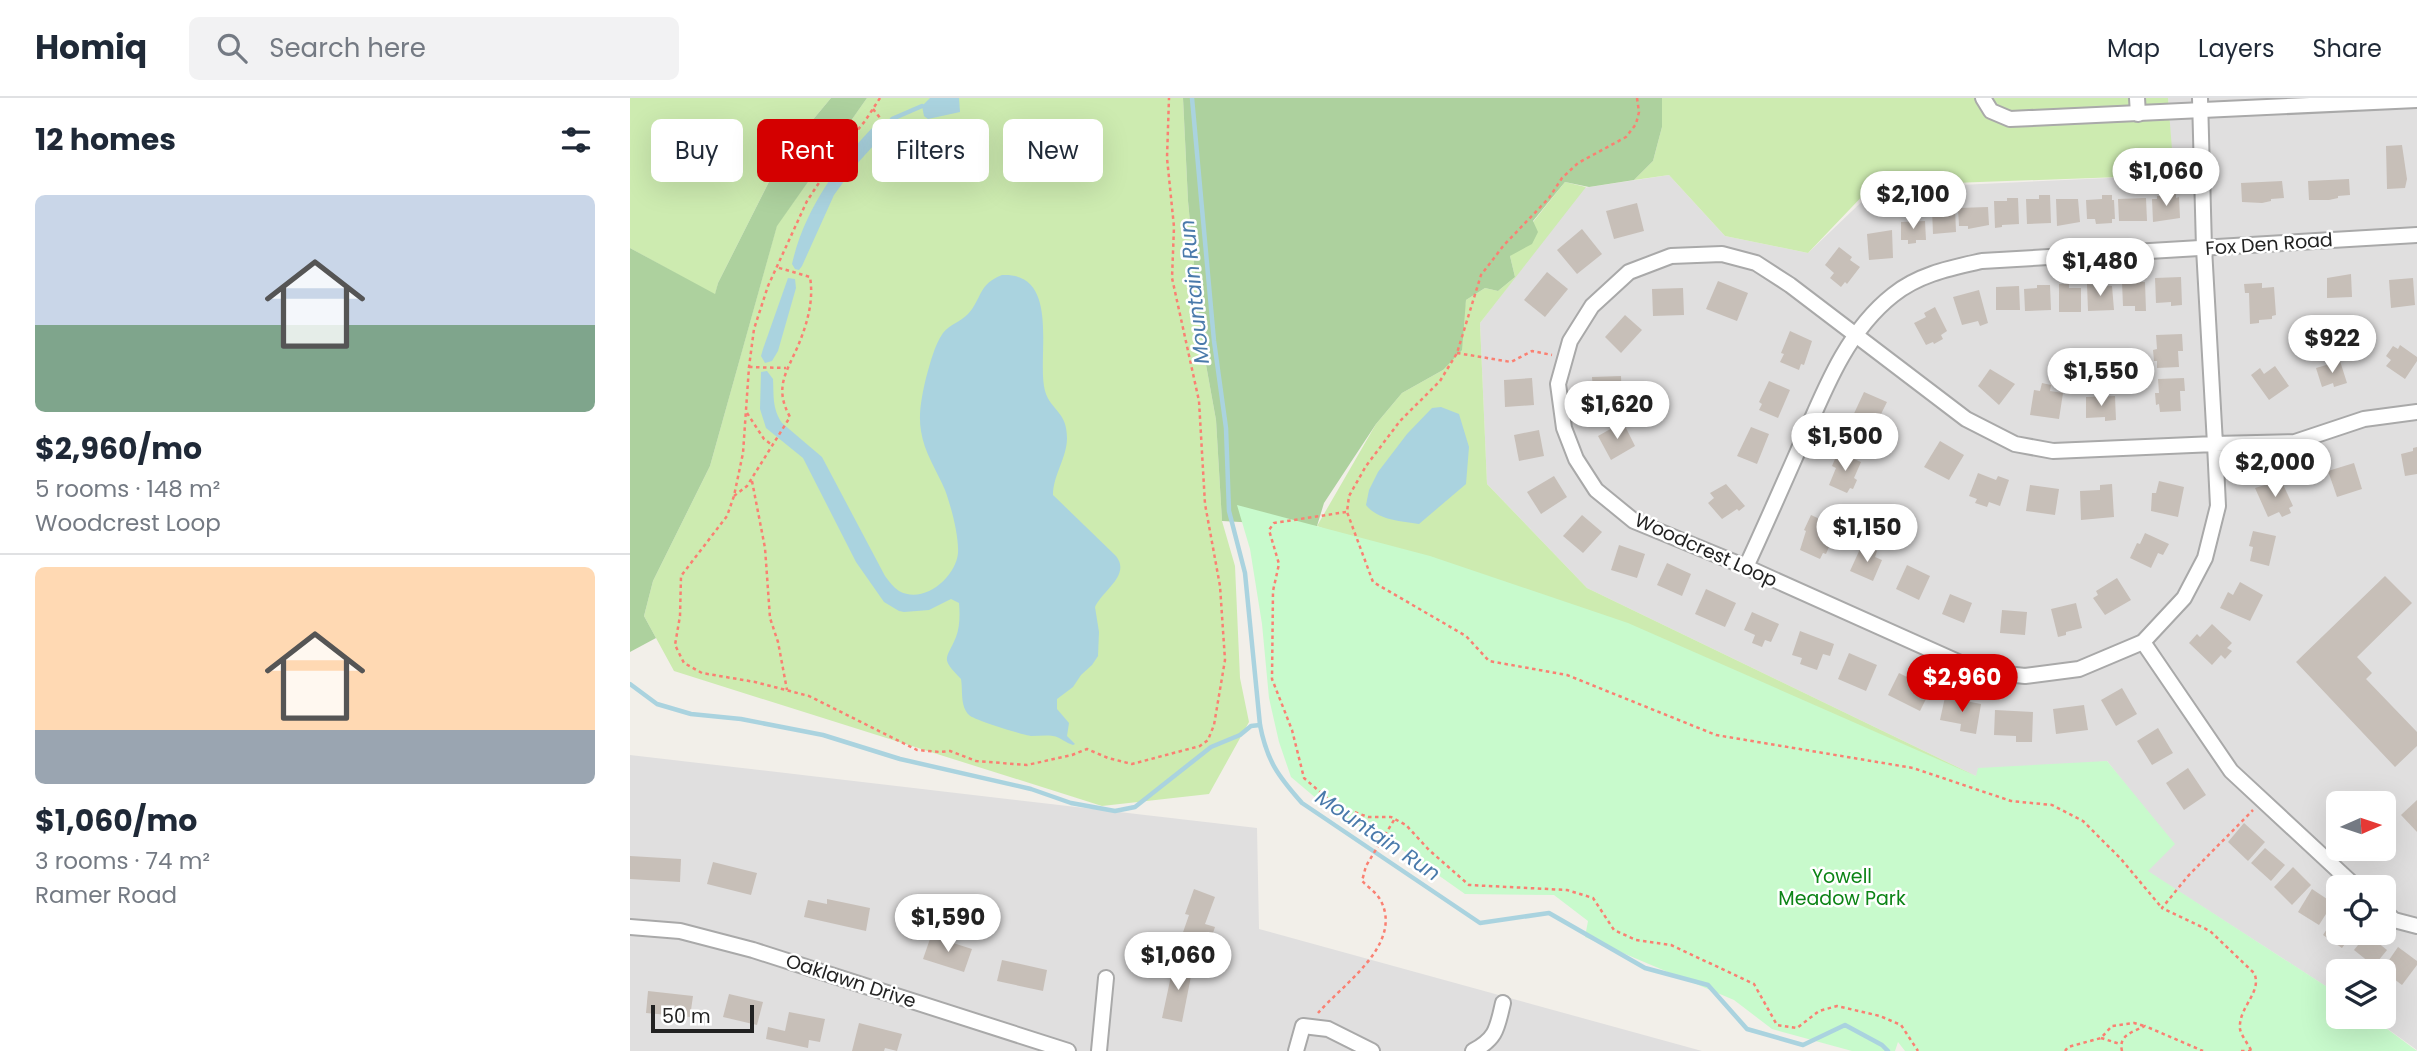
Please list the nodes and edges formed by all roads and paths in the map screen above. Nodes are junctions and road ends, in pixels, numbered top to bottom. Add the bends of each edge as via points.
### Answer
1 (880, 98) edge
2 (1169, 98) edge
3 (1637, 98) edge
4 (1983, 98) edge
5 (2137, 98) edge
6 (2417, 100) edge
7 (2201, 105) edge
8 (873, 109) junction
9 (2138, 114) junction
10 (881, 119) edge
11 (2417, 234) edge
12 (2204, 248) junction
13 (776, 267) junction
14 (1856, 336) junction
15 (1457, 353) junction
16 (1565, 358) junction
17 (749, 367) junction
18 (786, 368) junction
19 (746, 411) junction
20 (2417, 412) edge
21 (2215, 444) junction
22 (772, 445) junction
23 (751, 479) junction
24 (734, 496) junction
25 (1347, 512) junction
26 (1746, 567) junction
27 (2143, 642) junction
28 (787, 690) junction
29 (2262, 800) junction
30 (1395, 819) junction
31 (2343, 875) edge
32 (2162, 908) junction
33 (2396, 921) edge
34 (2417, 926) edge
35 (630, 927) edge
36 (1106, 978) dead end
37 (1503, 1003) dead end
38 (2145, 1027) junction
39 (1309, 1028) junction
40 (2101, 1038) junction
41 (2120, 1044) junction
42 (2252, 1050) edge
43 (1068, 1051) edge
44 (1099, 1051) edge
45 (1296, 1051) edge
46 (1372, 1051) edge
47 (1473, 1051) edge
48 (1918, 1051) edge
49 (2065, 1051) edge
50 (2122, 1051) edge
51 (2203, 1051) edge
52 (2242, 1051) edge

1 - 8 path
2 - 28 path via 1172,278 1199,401 1205,504 1220,586 1224,648 1208,740 1132,764 1087,749 1027,765 976,761 950,751 917,750 809,696
3 - 15 path via 1636,124 1626,137 1577,163 1481,275
4 - 9 street via 1992,111 2010,119
5 - 9 street
6 - 7 street
7 - 9 street
7 - 12 street
8 - 10 path
8 - 13 path via 807,201
11 - 12 street, Fox Den Road
12 - 14 street, Fox Den Road via 1982,261 1932,273 1895,293
12 - 21 street
13 - 17 path via 754,329
13 - 18 path via 810,277 812,289 808,317
14 - 16 street, Woodcrest Loop via 1756,262 1722,254 1671,256 1629,272 1592,306
14 - 21 street, Woodcrest Loop via 1966,419 2015,444 2053,451
14 - 26 street, Fox Den Road via 1833,372
15 - 16 path via 1511,362 1532,351
15 - 25 path via 1440,381 1366,466 1349,496
16 - 26 street, Woodcrest Loop via 1558,384 1564,428 1576,458 1597,490 1634,520
17 - 18 path
17 - 19 path
18 - 22 path via 782,392 790,417
19 - 22 path
19 - 24 path
20 - 21 street via 2364,419 2295,442
21 - 27 street, Woodcrest Loop via 2218,506 2205,558 2184,598
22 - 23 path
23 - 24 path
23 - 28 path via 765,548 770,618
24 - 28 path via 727,516 681,576 675,645 684,663 702,673
25 - 30 path via 1274,523 1269,530 1279,564 1273,591 1272,679 1304,778 1335,804 1368,817
25 - 32 path via 1373,582 1466,636 1489,661 1567,675 1716,735 1913,768 2011,801 2052,805 2083,821
26 - 27 street, Woodcrest Loop via 1978,671 2025,676 2079,669
27 - 29 street via 2231,771
29 - 31 street
29 - 32 path
30 - 39 path via 1366,866 1362,881 1383,904 1381,944
30 - 48 path via 1469,885 1567,890 1593,898 1614,930 1636,940 1671,945 1754,984 1777,1025 1797,1028 1819,1011 1837,1006 1901,1025
32 - 42 path via 2210,931 2254,974 2256,986 2244,1007 2240,1030
33 - 34 street
35 - 43 street, Oaklawn Drive via 680,931 753,950
36 - 44 street
37 - 47 street via 1495,1034
38 - 40 path via 2134,1023 2112,1026
38 - 41 path via 2123,1037
38 - 51 path
39 - 45 street via 1303,1026
39 - 46 street via 1328,1029
40 - 41 path
40 - 49 path
41 - 50 path
42 - 52 path

